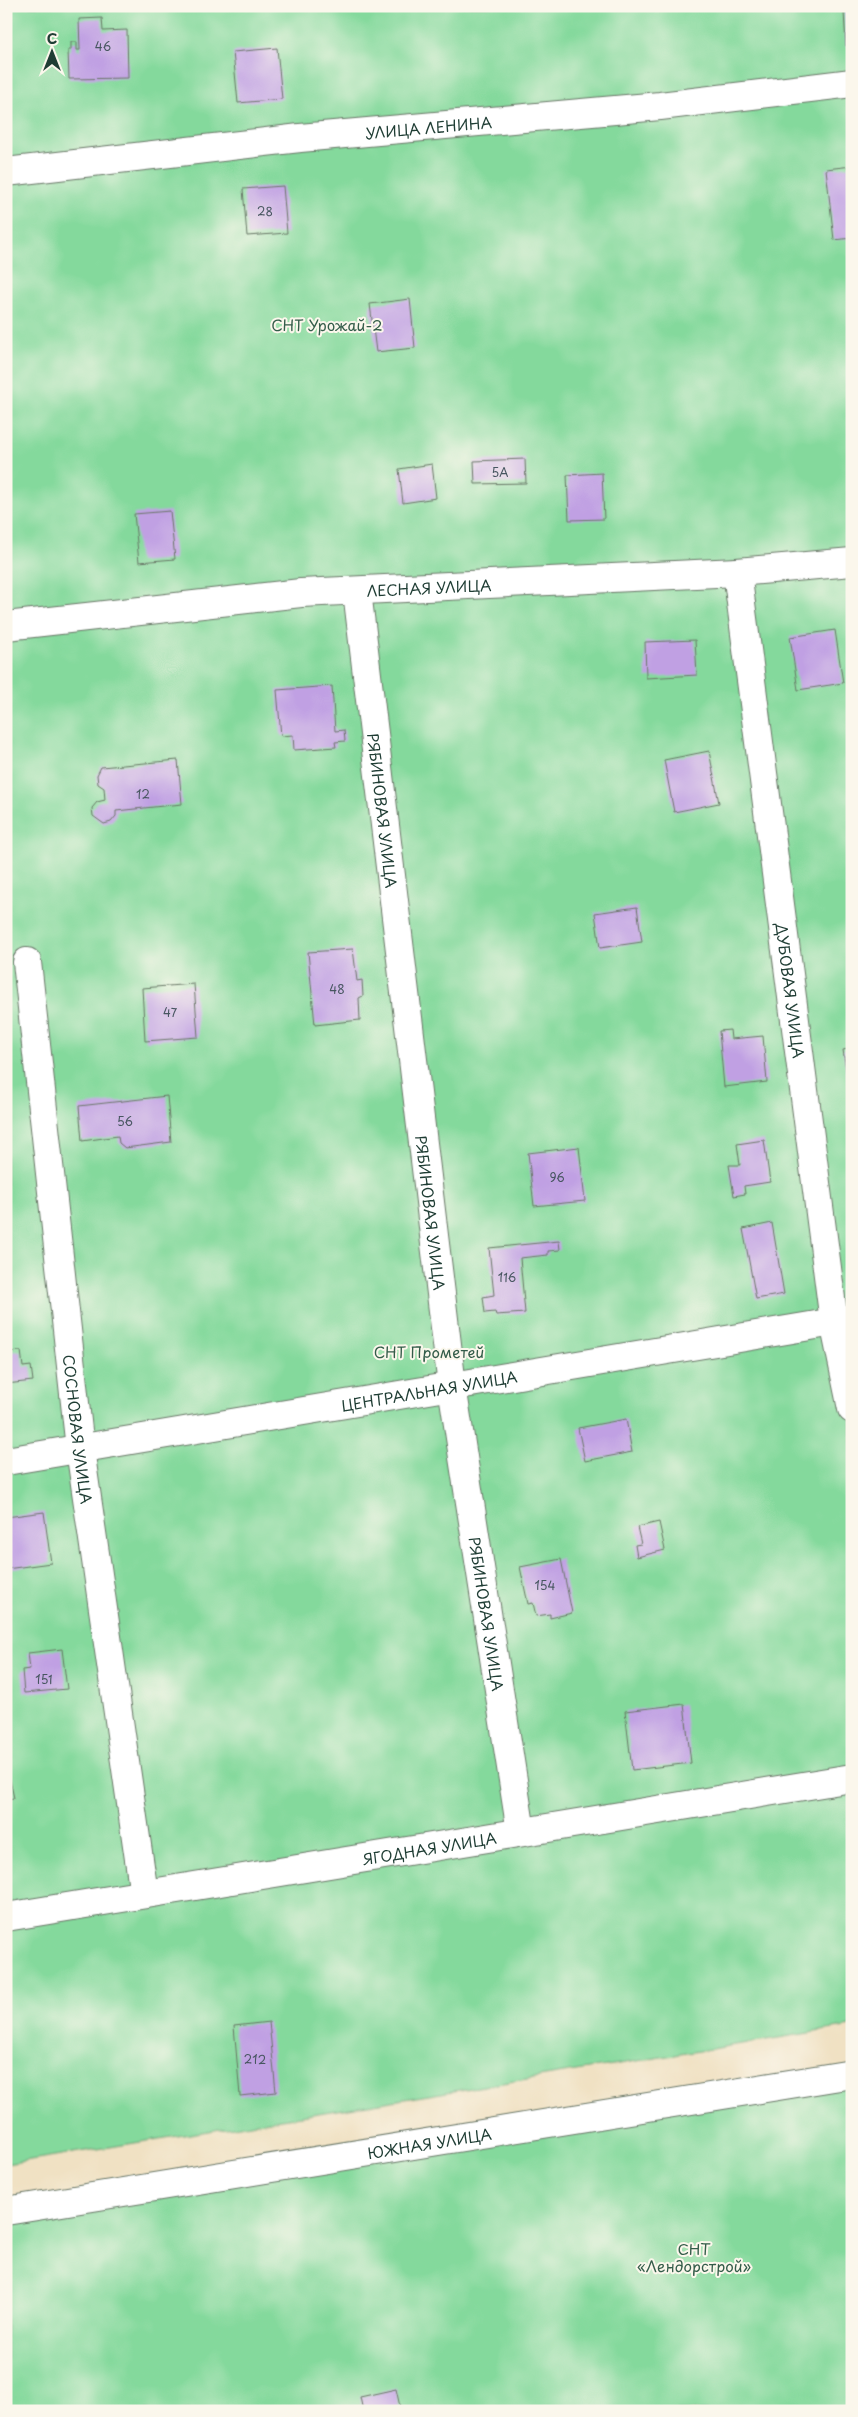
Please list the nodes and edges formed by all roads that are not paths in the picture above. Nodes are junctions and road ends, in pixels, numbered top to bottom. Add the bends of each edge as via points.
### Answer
1 (852, 83) edge
2 (6, 172) edge
3 (852, 562) edge
4 (737, 572) junction
5 (357, 591) junction
6 (6, 626) edge
7 (27, 962) dead end
8 (843, 1320) edge
9 (452, 1386) junction
10 (852, 1409) edge
11 (80, 1449) junction
12 (6, 1461) edge
13 (852, 1778) edge
14 (521, 1832) junction
15 (144, 1894) junction
16 (6, 1916) edge
17 (852, 2074) edge
18 (6, 2211) edge

1 - 2 street, УЛИЦА ЛЕНИНА via 660,106 300,138
3 - 4 street, ЛЕСНАЯ УЛИЦА
4 - 5 street, ЛЕСНАЯ УЛИЦА
4 - 8 street, ДУБОВАЯ УЛИЦА
5 - 6 street, ЛЕСНАЯ УЛИЦА via 301,593
5 - 9 street, РЯБИНОВАЯ УЛИЦА
7 - 11 street, СОСНОВАЯ УЛИЦА
8 - 9 street, ЦЕНТРАЛЬНАЯ УЛИЦА
8 - 10 street, ДУБОВАЯ УЛИЦА
9 - 11 street, ЦЕНТРАЛЬНАЯ УЛИЦА
9 - 14 street, РЯБИНОВАЯ УЛИЦА
11 - 12 street, ЦЕНТРАЛЬНАЯ УЛИЦА
11 - 15 street, СОСНОВАЯ УЛИЦА
13 - 14 street, ЯГОДНАЯ УЛИЦА
14 - 15 street, ЯГОДНАЯ УЛИЦА
15 - 16 street, ЯГОДНАЯ УЛИЦА
17 - 18 street, ЮЖНАЯ УЛИЦА

